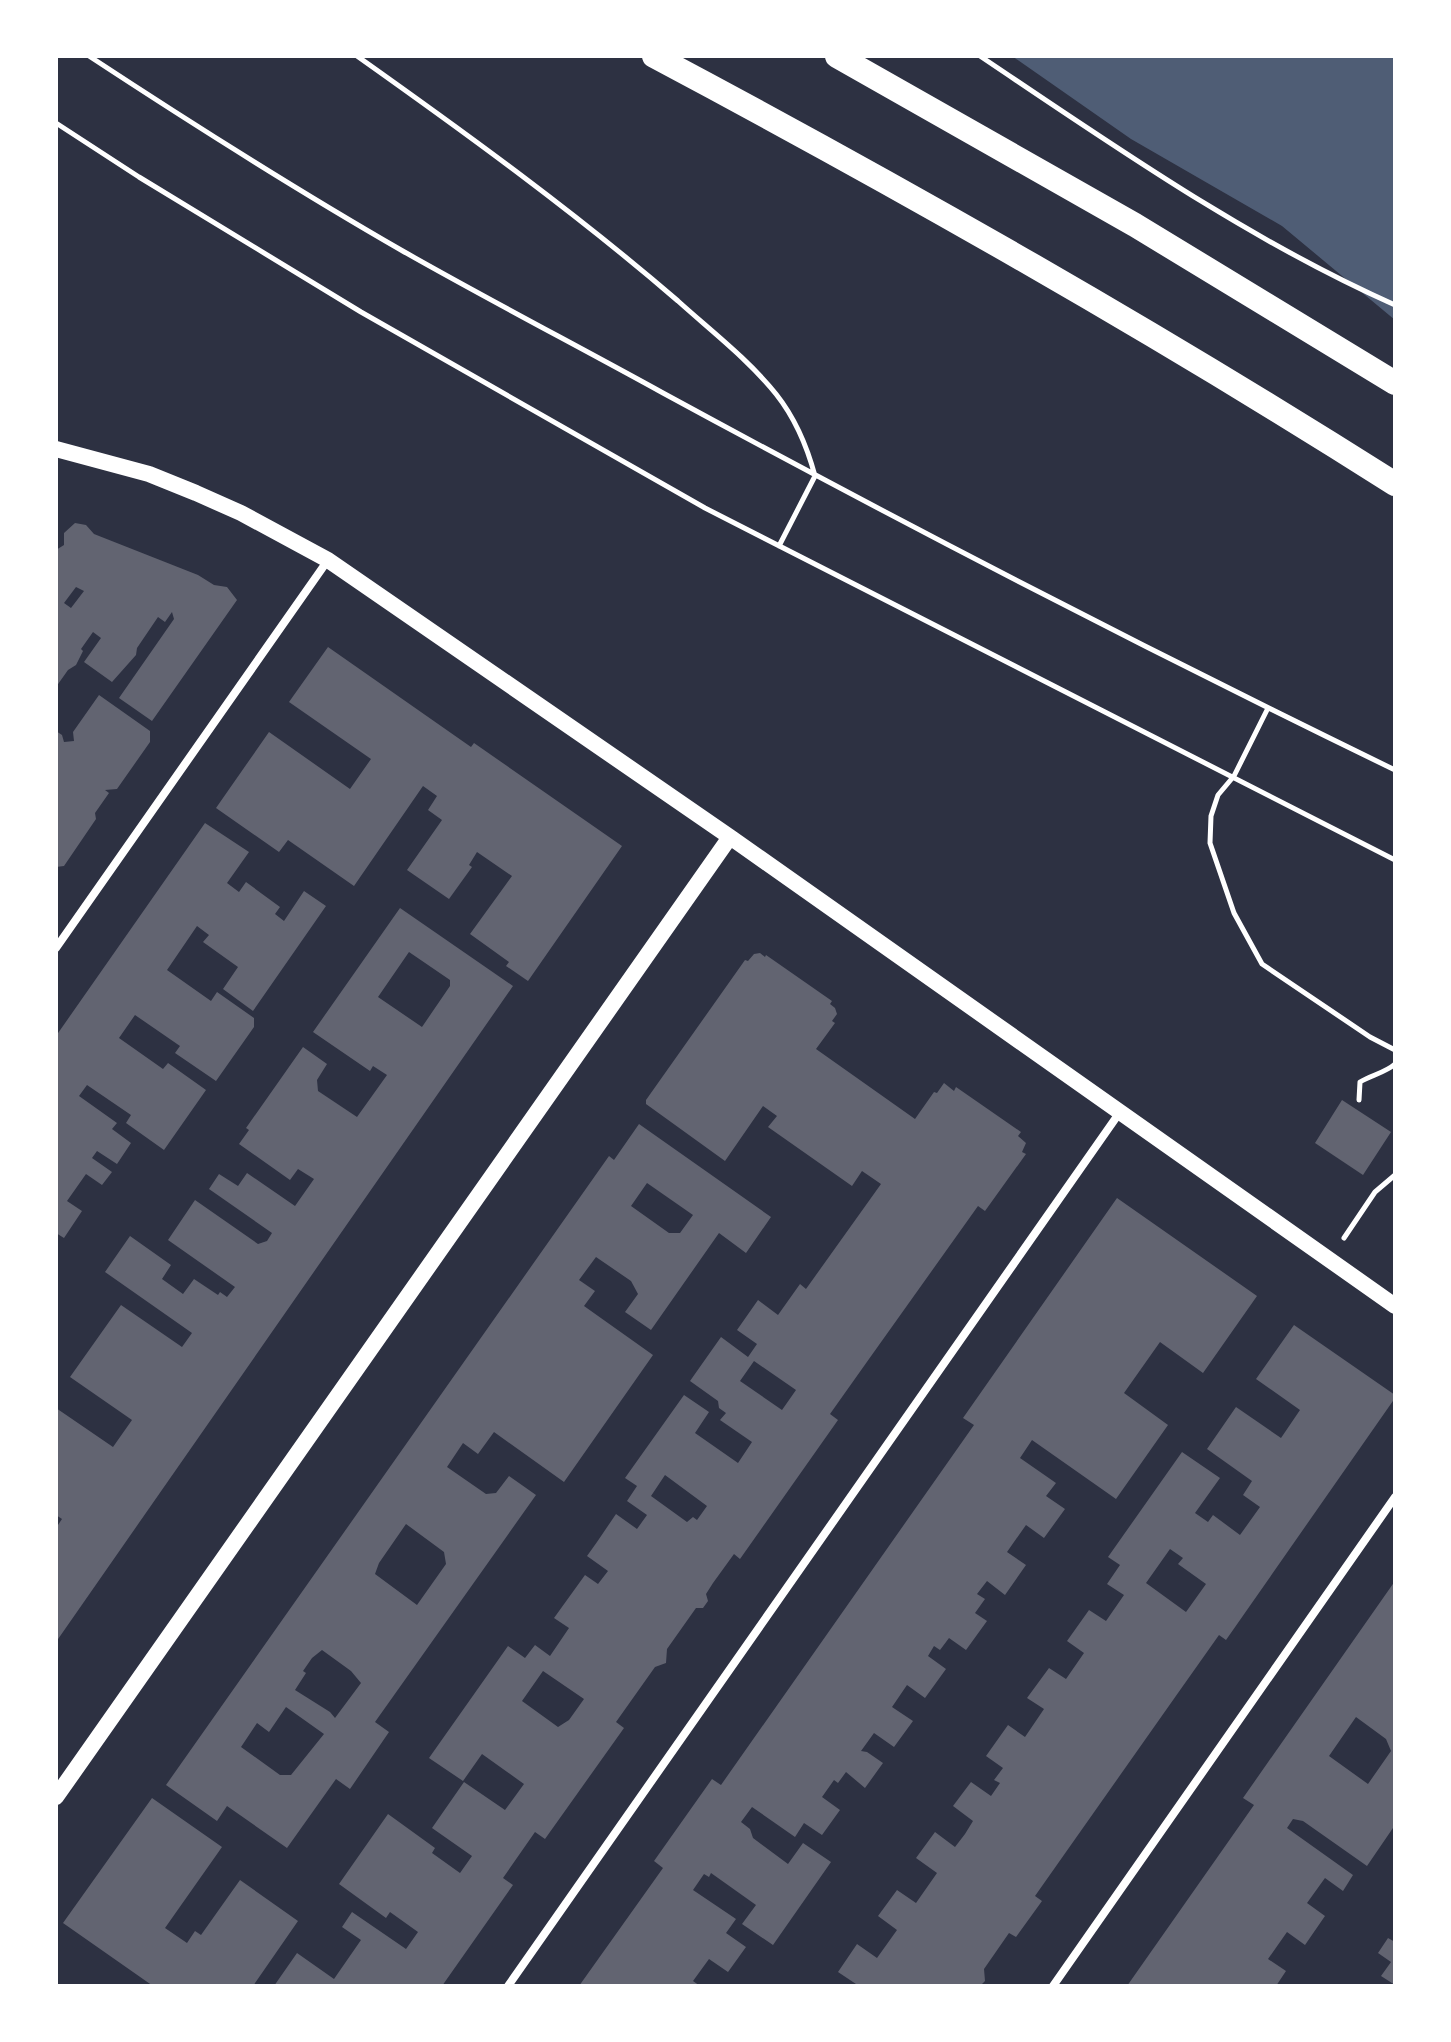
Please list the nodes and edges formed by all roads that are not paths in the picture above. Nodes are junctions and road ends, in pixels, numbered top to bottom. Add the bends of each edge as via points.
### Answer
1 (654, 56) edge
2 (837, 56) edge
3 (1395, 383) edge
4 (56, 449) edge
5 (1395, 484) edge
6 (328, 560) junction
7 (730, 837) junction
8 (56, 948) edge
9 (1120, 1112) junction
10 (1395, 1306) edge
11 (1395, 1497) edge
12 (56, 1797) edge
13 (508, 1986) edge
14 (1053, 1986) edge

1 - 5 highway via 922,202
2 - 3 highway via 1109,210
4 - 6 main road via 149,474 196,493
6 - 7 main road
6 - 8 street
7 - 9 main road
7 - 12 main road
9 - 10 main road
9 - 13 street
11 - 14 street

